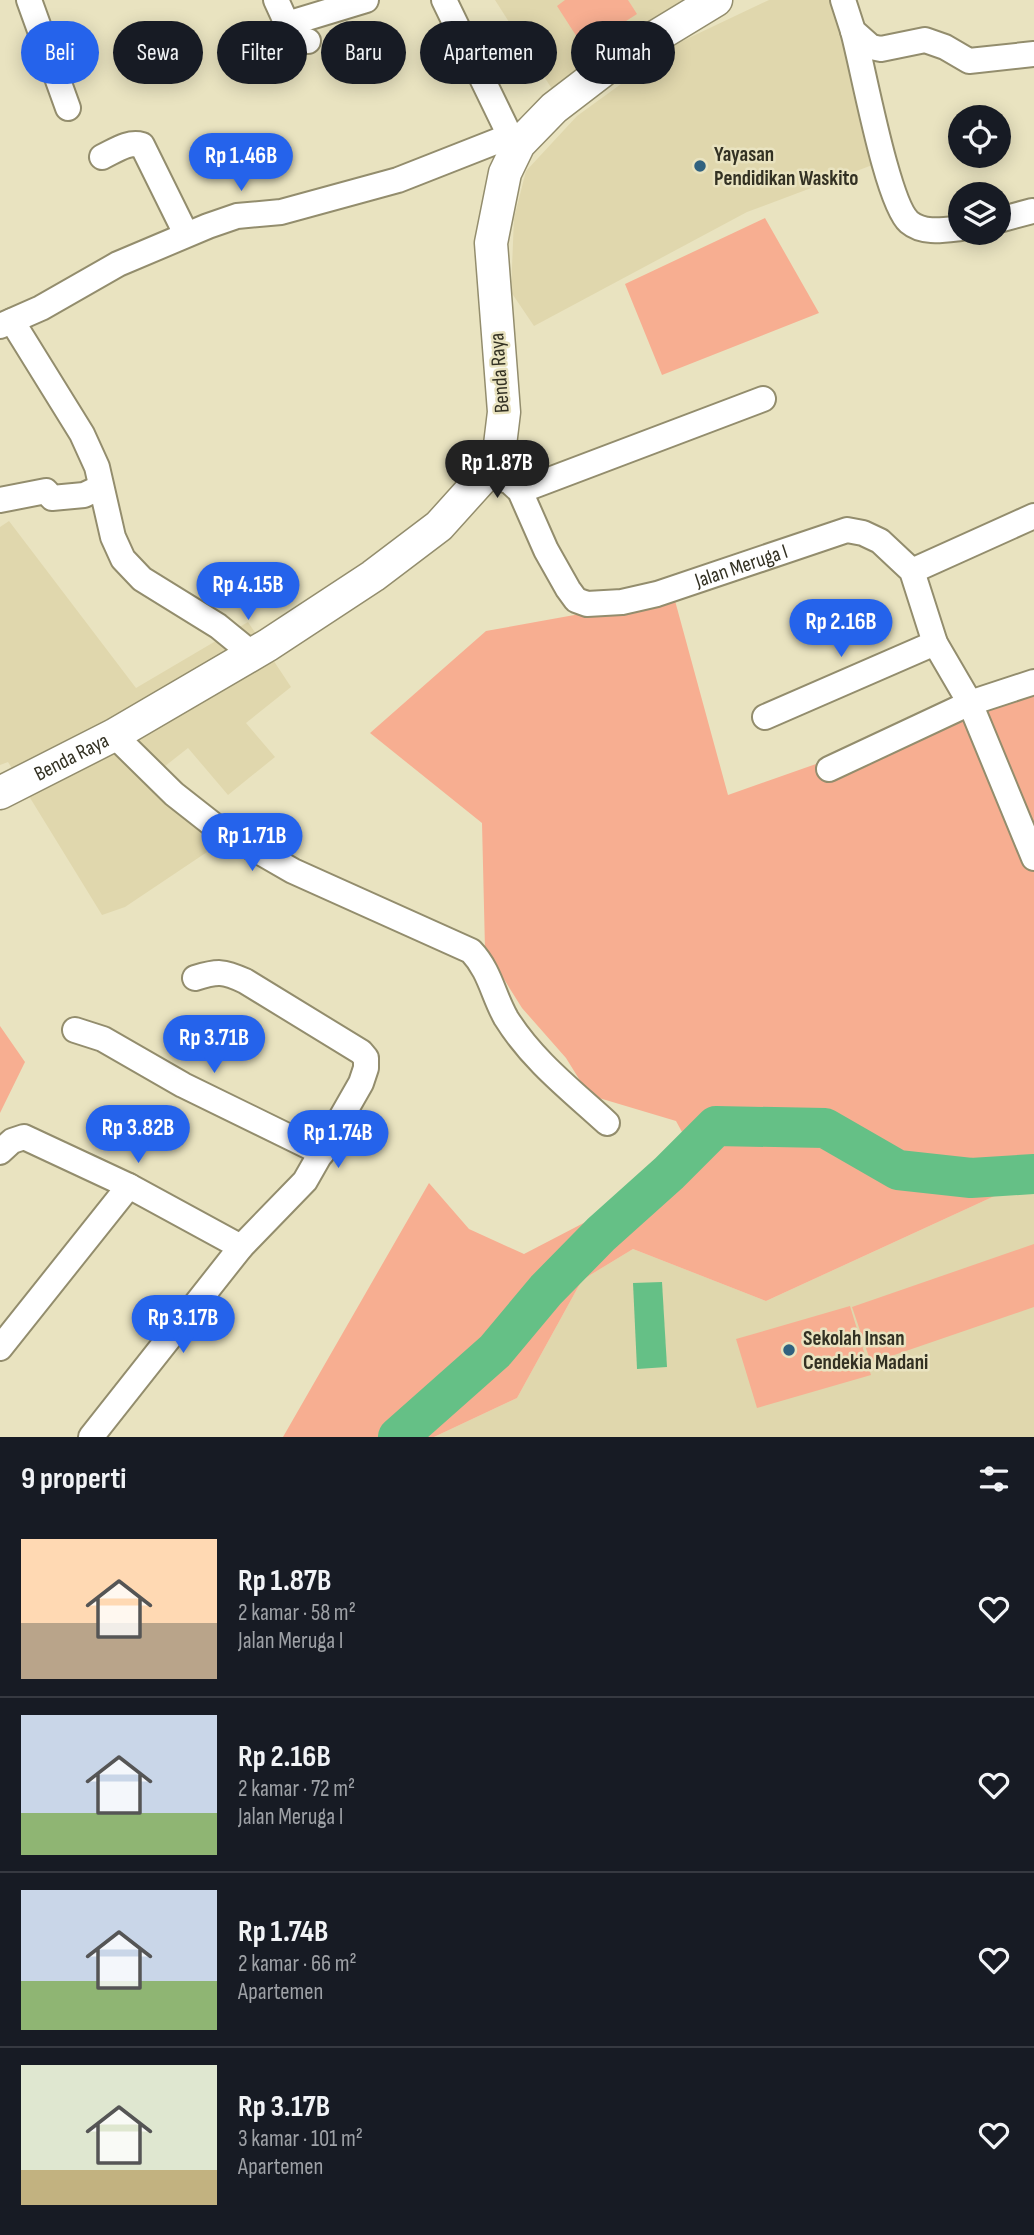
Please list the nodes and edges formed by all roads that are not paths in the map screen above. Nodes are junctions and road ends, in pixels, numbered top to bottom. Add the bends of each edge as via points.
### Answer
1 (29, 0) edge
2 (276, 0) edge
3 (366, 0) edge
4 (444, 0) edge
5 (716, 0) edge
6 (843, 0) edge
7 (286, 21) edge
8 (297, 21) edge
9 (853, 31) junction
10 (1034, 54) edge
11 (68, 108) dead end
12 (515, 140) junction
13 (102, 157) dead end
14 (1032, 211) edge
15 (1011, 217) edge
16 (948, 229) edge
17 (186, 234) junction
18 (6, 324) edge
19 (762, 399) dead end
20 (485, 475) junction
21 (101, 487) junction
22 (520, 492) junction
23 (0, 500) edge
24 (1034, 516) edge
25 (912, 571) junction
26 (935, 643) junction
27 (251, 653) junction
28 (1034, 682) edge
29 (970, 703) junction
30 (765, 717) dead end
31 (114, 734) junction
32 (829, 769) dead end
33 (0, 793) edge
34 (1034, 858) edge
35 (195, 978) dead end
36 (75, 1030) dead end
37 (607, 1123) dead end
38 (0, 1152) edge
39 (321, 1153) junction
40 (129, 1186) junction
41 (241, 1247) junction
42 (0, 1348) edge
43 (91, 1437) edge

1 - 11 street
2 - 7 street
3 - 8 street
4 - 12 street
5 - 12 street, Benda Raya via 614,62
6 - 9 street
9 - 10 street via 871,47 925,40 969,61
9 - 16 street via 899,209 909,222 925,230
12 - 17 street via 398,180 281,212 237,216
12 - 20 street, Benda Raya via 491,243 504,412 500,444
13 - 17 street via 126,145 142,145
14 - 15 street
17 - 18 street via 118,264
18 - 21 street via 82,434
19 - 22 street
20 - 22 street via 509,481
20 - 27 street, Benda Raya via 439,526 407,551 327,608
21 - 23 street via 84,495 52,498 46,491
21 - 27 street via 123,559 142,579 218,626
22 - 25 street, Jalan Meruga I via 568,589 576,600 587,604 622,603 657,594 846,530 880,541
24 - 25 street
25 - 26 street, Jalan Meruga I
26 - 29 street, Jalan Meruga I
26 - 30 street
27 - 31 street, Benda Raya
28 - 29 street
29 - 32 street
29 - 34 street, Jalan Meruga I
31 - 33 street, Benda Raya
31 - 37 street via 174,794 216,827 293,871 471,951 523,1043
35 - 39 street via 216,971 230,974 366,1058 361,1083
36 - 39 street via 103,1039 183,1085
38 - 40 street via 24,1137
39 - 41 street via 298,1188
40 - 41 street
40 - 42 street
41 - 43 street

